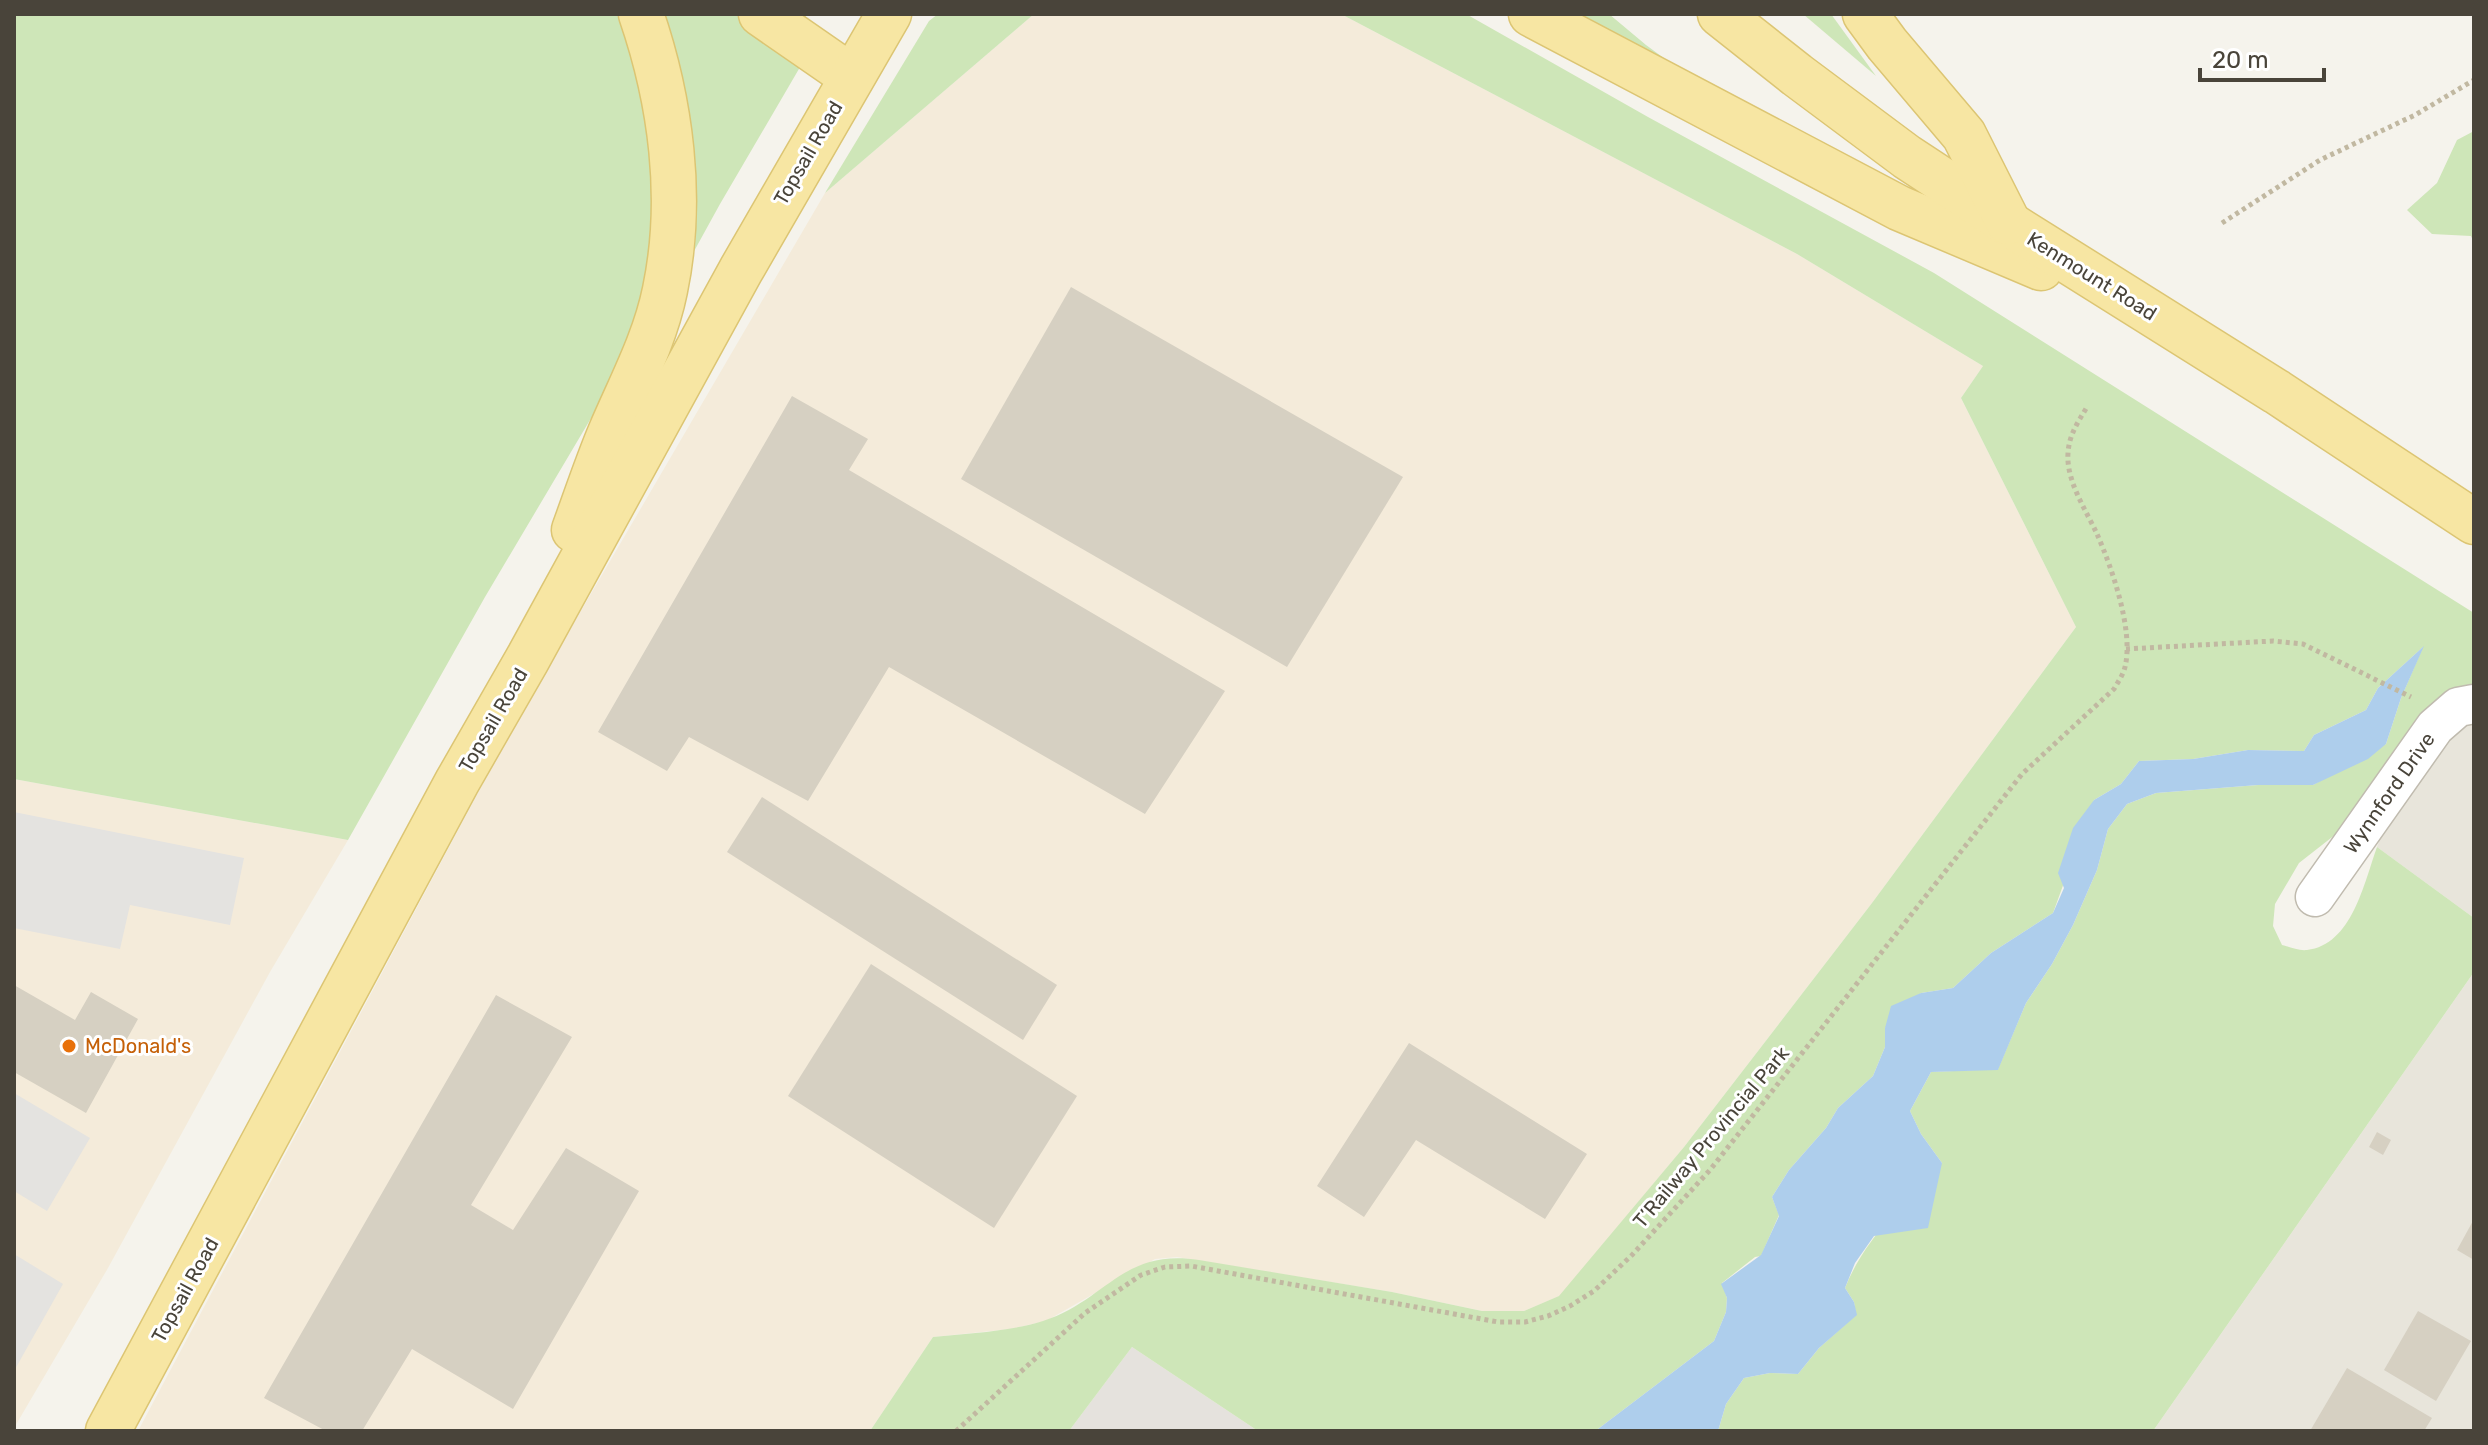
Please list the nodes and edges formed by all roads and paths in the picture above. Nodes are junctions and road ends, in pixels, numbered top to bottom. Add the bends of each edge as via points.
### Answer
1 (641, 14) edge
2 (761, 14) edge
3 (1531, 14) edge
4 (1720, 14) edge
5 (1865, 14) edge
6 (889, 17) edge
7 (852, 77) junction
8 (2474, 80) edge
9 (2222, 223) dead end
10 (2009, 224) junction
11 (2141, 307) junction
12 (2087, 407) dead end
13 (2474, 522) edge
14 (2126, 649) junction
15 (527, 660) junction
16 (2412, 698) dead end
17 (2474, 704) edge
18 (2315, 897) dead end
19 (108, 1431) edge
20 (956, 1431) edge

1 - 15 main road via 661,80 671,161 673,206 665,291
2 - 7 main road
3 - 11 main road via 1899,208
4 - 10 main road, Kenmount Road via 1907,157
5 - 10 main road via 1964,135
6 - 7 main road, Topsail Road
7 - 15 main road, Topsail Road
8 - 9 path via 2320,160
10 - 11 main road, Kenmount Road
11 - 13 main road, Kenmount Road
12 - 14 path, T’Railway Provincial Park via 2072,433 2071,476 2120,596
14 - 16 path via 2303,644
14 - 20 path, T’Railway Provincial Park via 2114,689 2022,774 1710,1170 1594,1291 1548,1316 1498,1322 1191,1266 1165,1267 1141,1275 1085,1313
15 - 19 main road, Topsail Road
17 - 18 street, Wynnford Drive via 2458,707 2435,727

